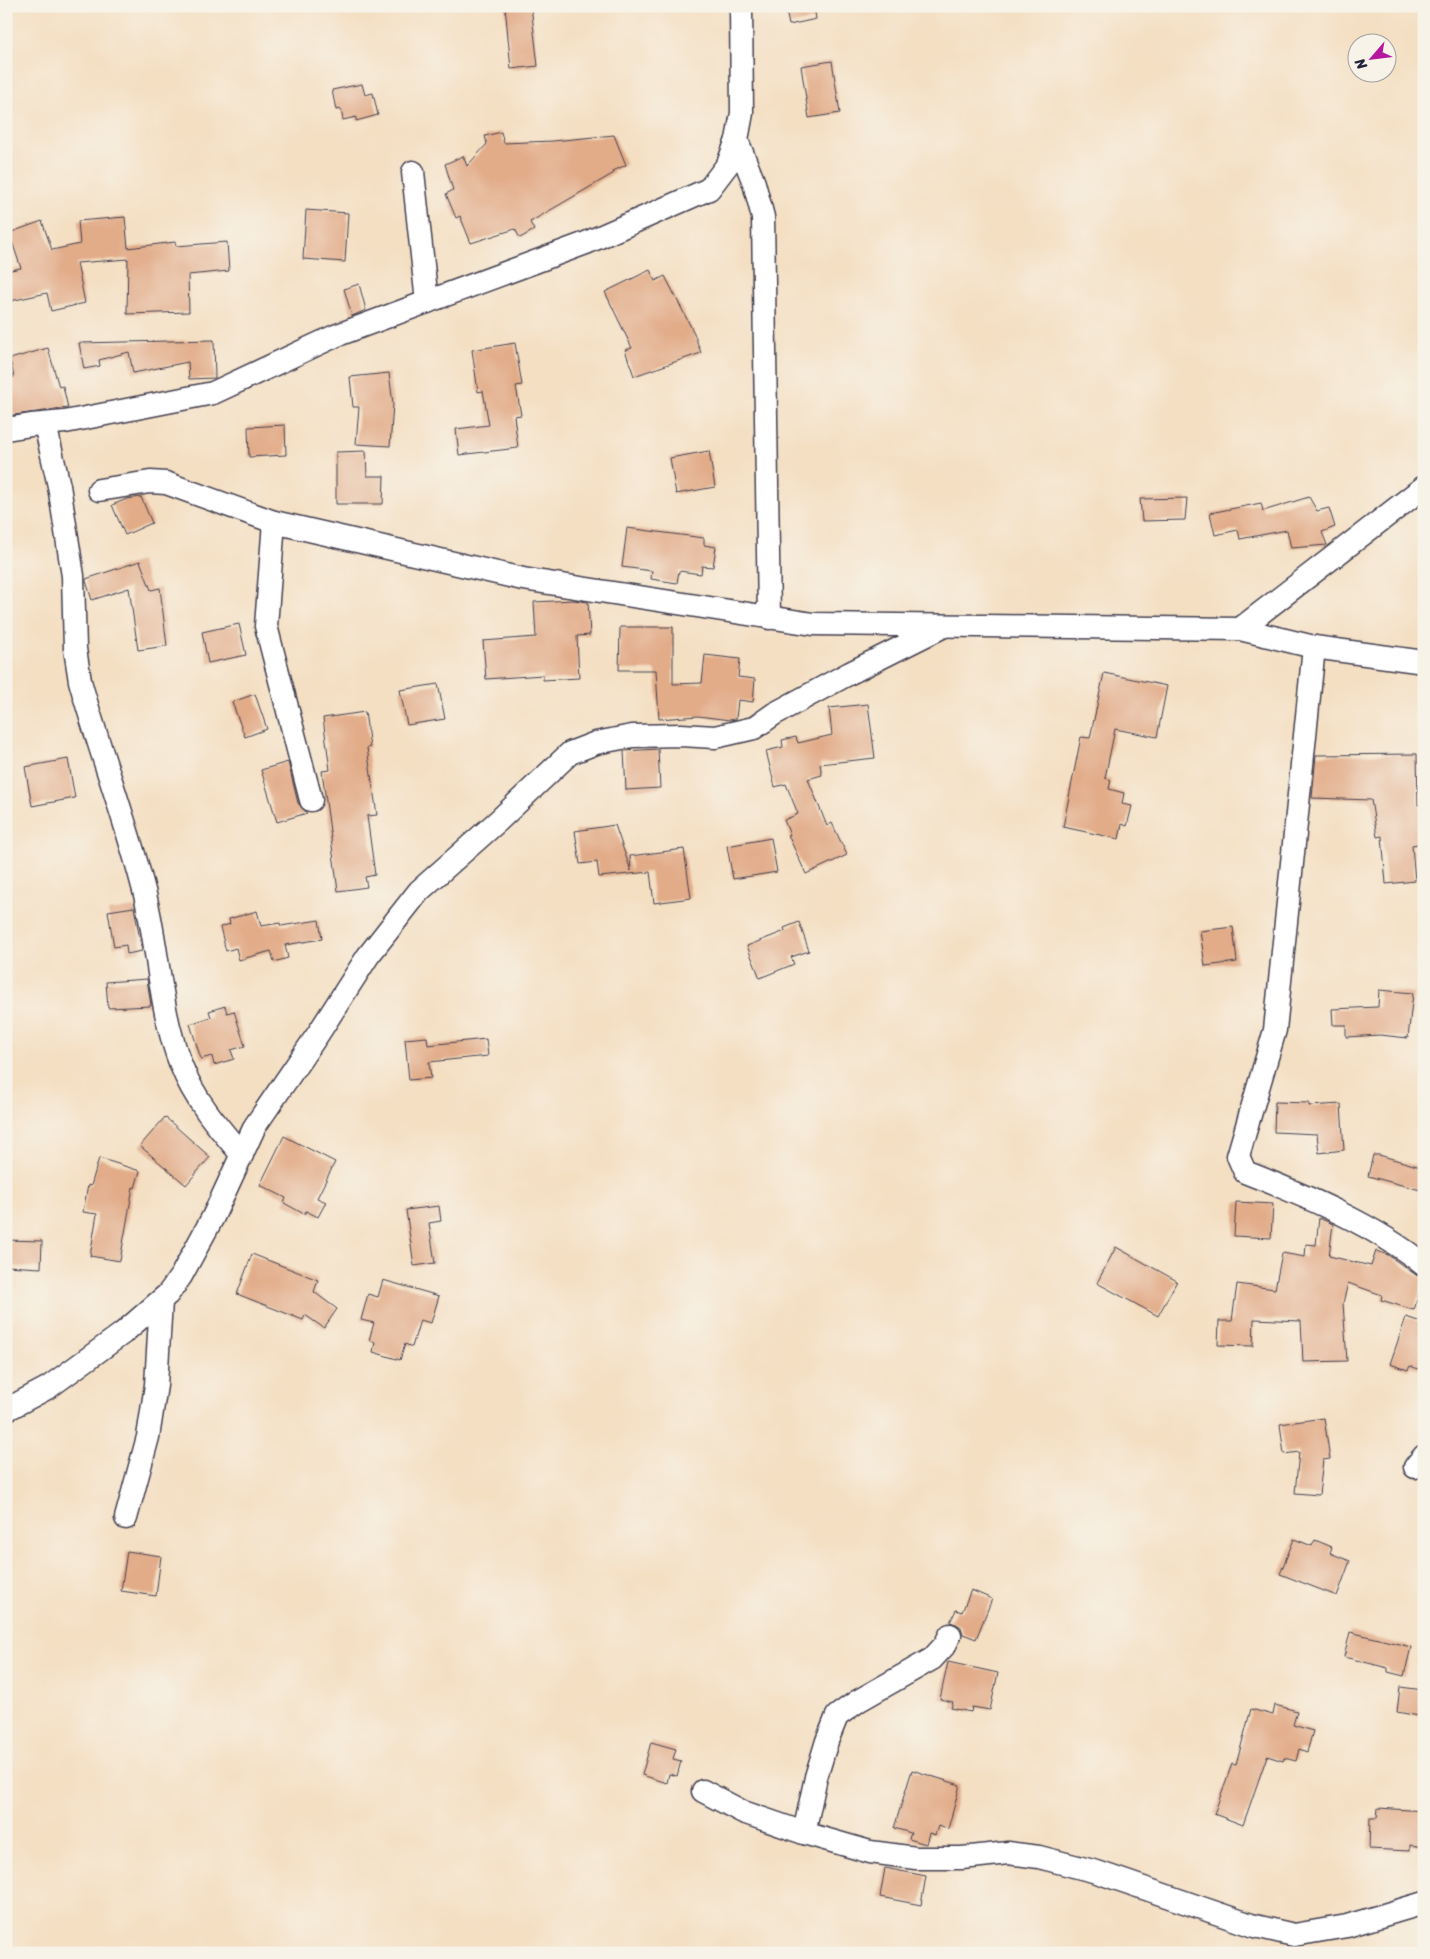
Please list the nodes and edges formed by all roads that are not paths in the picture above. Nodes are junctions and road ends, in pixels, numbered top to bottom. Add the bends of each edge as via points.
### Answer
1 (741, 6) edge
2 (737, 140) junction
3 (413, 172) dead end
4 (427, 302) junction
5 (45, 424) junction
6 (6, 429) edge
7 (1424, 488) edge
8 (99, 490) dead end
9 (274, 522) junction
10 (769, 618) junction
11 (945, 626) junction
12 (1240, 629) junction
13 (1314, 647) junction
14 (1424, 662) edge
15 (311, 800) dead end
16 (242, 1155) junction
17 (1424, 1265) edge
18 (161, 1301) junction
19 (6, 1410) edge
20 (126, 1518) dead end
21 (950, 1635) dead end
22 (703, 1790) dead end
23 (804, 1834) junction
24 (1424, 1903) edge

1 - 2 street via 742,113
2 - 4 street via 728,164 709,189 586,243
2 - 10 street via 754,183 763,218
3 - 4 street
4 - 5 street via 336,336 213,393
5 - 6 street
5 - 16 street via 73,576 75,649 80,680 143,885 169,1028 181,1065 198,1100
7 - 12 street
8 - 9 street via 150,482 166,483
9 - 10 street via 523,579
9 - 15 street via 266,626
10 - 11 street via 813,624
11 - 12 street
11 - 16 street via 850,673 754,728 715,737 632,736 596,743 570,753 419,891 368,956 256,1126
12 - 13 street
13 - 14 street
13 - 17 street via 1275,1030 1238,1156 1245,1172 1352,1220 1408,1252
16 - 18 street via 181,1276
18 - 19 street via 49,1387
18 - 20 street via 151,1420
21 - 23 street via 945,1646 932,1659 837,1716 816,1777
22 - 23 street via 742,1812
23 - 24 street via 870,1852 916,1858 1008,1853 1039,1857 1097,1872 1250,1925 1294,1935 1347,1926

